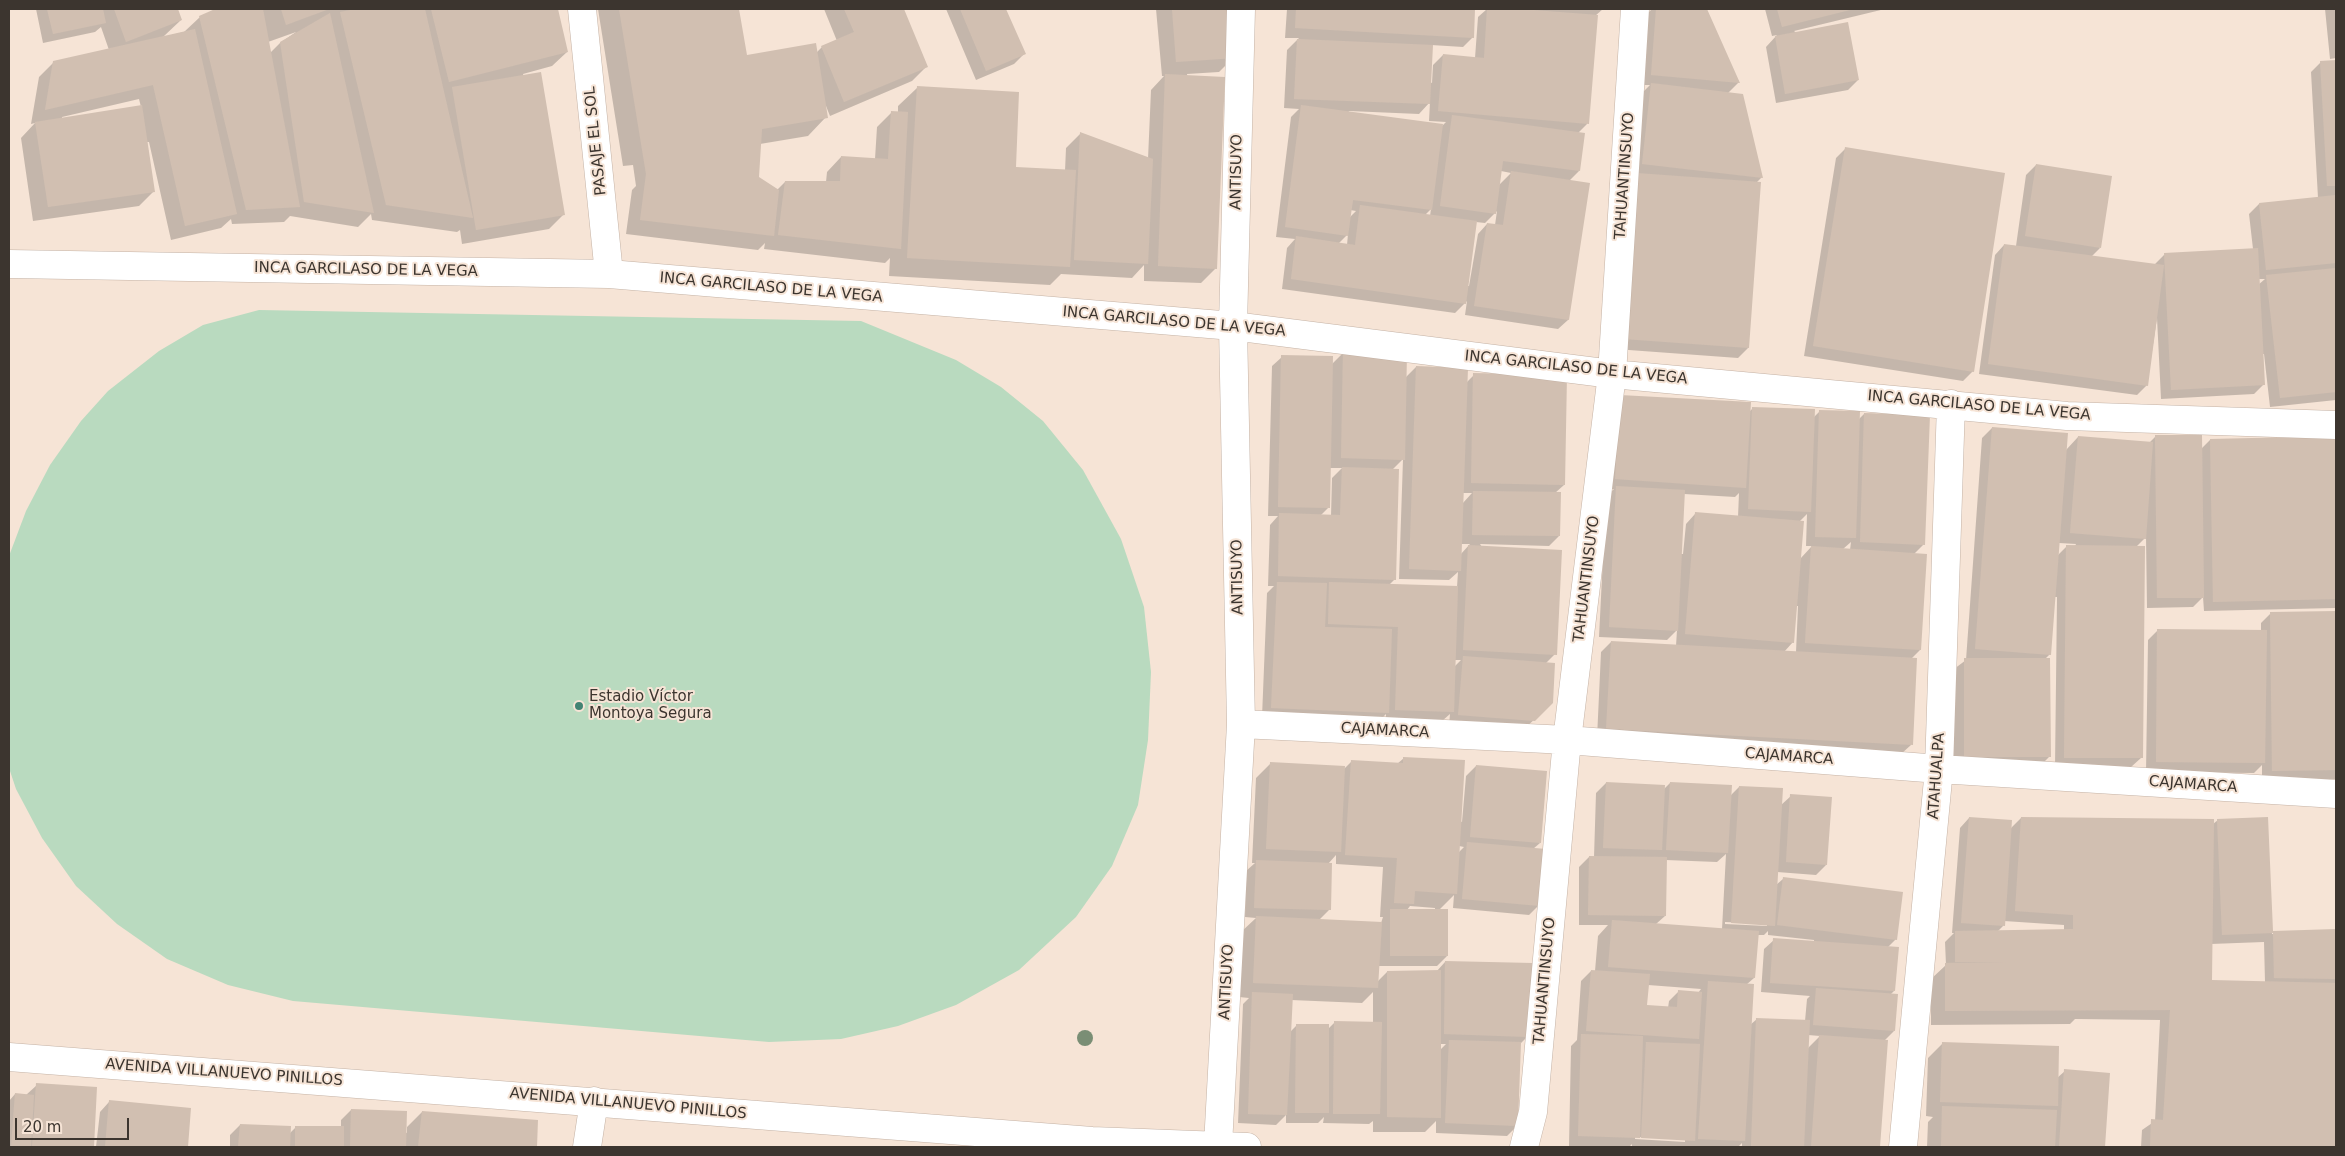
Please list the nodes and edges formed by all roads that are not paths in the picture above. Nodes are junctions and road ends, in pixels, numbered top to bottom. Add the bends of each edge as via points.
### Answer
1 (582, 9) edge
2 (1241, 9) edge
3 (1635, 9) edge
4 (9, 264) edge
5 (609, 274) junction
6 (1233, 326) junction
7 (1612, 374) junction
8 (1951, 404) junction
9 (2336, 425) edge
10 (1241, 724) junction
11 (1567, 740) junction
12 (1939, 769) junction
13 (2336, 794) edge
14 (9, 1057) edge
15 (594, 1101) junction
16 (1091, 1144) edge
17 (1218, 1145) junction
18 (587, 1147) edge
19 (1247, 1147) edge
20 (1524, 1147) edge
21 (1903, 1147) edge

1 - 5 street, PASAJE EL SOL
2 - 6 street, ANTISUYO
3 - 7 street, TAHUANTINSUYO
4 - 5 street, INCA GARCILASO DE LA VEGA
5 - 6 street, INCA GARCILASO DE LA VEGA
6 - 7 street, INCA GARCILASO DE LA VEGA
6 - 10 street, ANTISUYO
7 - 8 street, INCA GARCILASO DE LA VEGA
7 - 11 street, TAHUANTINSUYO
8 - 9 street, INCA GARCILASO DE LA VEGA via 2067,416
8 - 12 street, ATAHUALPA
10 - 11 street, CAJAMARCA
10 - 17 street, ANTISUYO
11 - 12 street, CAJAMARCA
11 - 20 street, TAHUANTINSUYO via 1533,1112
12 - 13 street, CAJAMARCA
12 - 21 street, ATAHUALPA
14 - 15 street, AVENIDA VILLANUEVO PINILLOS
15 - 16 street, AVENIDA VILLANUEVO PINILLOS
15 - 18 street
16 - 17 street, AVENIDA VILLANUEVO PINILLOS
17 - 19 street, AVENIDA VILLANUEVO PINILLOS

